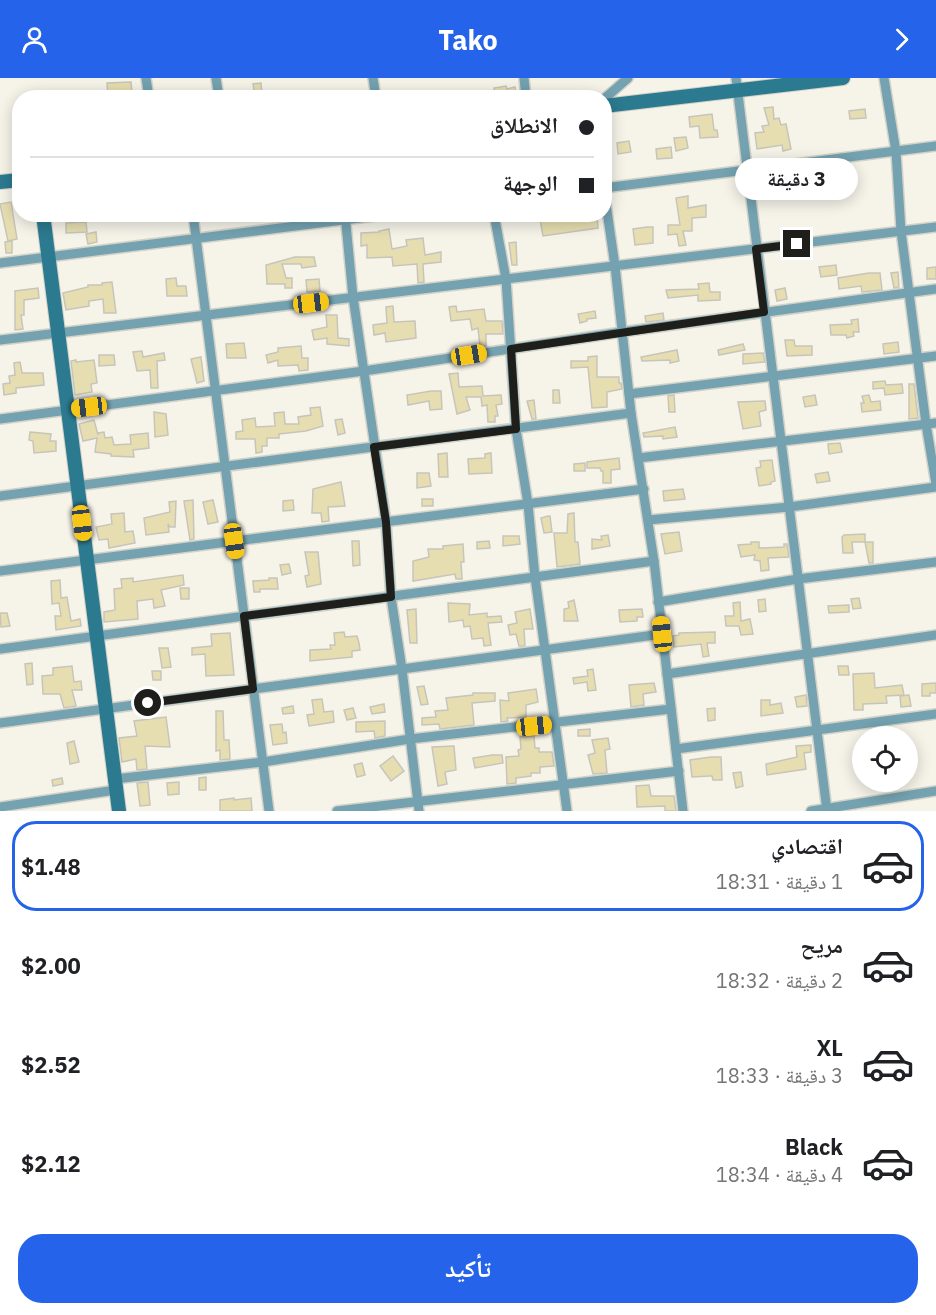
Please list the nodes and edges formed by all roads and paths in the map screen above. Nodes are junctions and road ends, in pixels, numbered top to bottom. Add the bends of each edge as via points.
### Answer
1 (628, 78) edge
2 (843, 78) edge
3 (885, 78) edge
4 (736, 84) edge
5 (612, 92) edge
6 (612, 105) edge
7 (936, 146) edge
8 (896, 152) junction
9 (748, 170) junction
10 (612, 188) edge
11 (44, 222) edge
12 (194, 222) edge
13 (311, 222) edge
14 (346, 222) edge
15 (495, 222) edge
16 (609, 222) edge
17 (936, 227) edge
18 (901, 231) junction
19 (196, 239) junction
20 (756, 249) junction
21 (49, 257) junction
22 (0, 263) edge
23 (615, 266) junction
24 (506, 279) junction
25 (936, 289) edge
26 (910, 292) junction
27 (353, 297) junction
28 (764, 312) junction
29 (206, 315) junction
30 (622, 332) junction
31 (58, 333) junction
32 (0, 340) edge
33 (511, 349) junction
34 (936, 356) edge
35 (919, 357) junction
36 (364, 371) junction
37 (772, 377) junction
38 (215, 390) junction
39 (629, 394) junction
40 (68, 410) junction
41 (631, 413) junction
42 (0, 419) edge
43 (936, 423) edge
44 (926, 424) junction
45 (516, 429) junction
46 (780, 441) junction
47 (374, 447) junction
48 (639, 458) junction
49 (225, 467) junction
50 (78, 486) junction
51 (936, 486) edge
52 (644, 489) junction
53 (0, 496) edge
54 (528, 504) junction
55 (789, 507) junction
56 (648, 520) junction
57 (386, 522) junction
58 (234, 541) junction
59 (87, 560) junction
60 (654, 561) junction
61 (936, 562) edge
62 (0, 571) edge
63 (535, 578) junction
64 (798, 579) junction
65 (391, 597) junction
66 (658, 602) junction
67 (244, 616) junction
68 (662, 634) junction
69 (936, 635) edge
70 (97, 636) junction
71 (0, 649) edge
72 (545, 650) junction
73 (807, 655) junction
74 (402, 669) junction
75 (666, 674) junction
76 (253, 689) junction
77 (106, 709) junction
78 (671, 709) junction
79 (936, 714) edge
80 (0, 723) edge
81 (555, 723) junction
82 (817, 729) junction
83 (411, 739) junction
84 (676, 749) junction
85 (263, 762) junction
86 (678, 771) junction
87 (116, 784) junction
88 (564, 785) junction
89 (936, 791) edge
90 (418, 806) edge
91 (0, 807) edge
92 (827, 810) edge
93 (119, 811) edge
94 (269, 811) edge
95 (337, 811) edge
96 (567, 811) edge
97 (683, 811) edge
98 (811, 811) edge

1 - 5 street
2 - 4 street
3 - 8 street
4 - 6 street
4 - 9 street
7 - 8 street
8 - 9 street
8 - 18 street
9 - 10 street
9 - 20 street
11 - 21 street
12 - 19 street
13 - 19 street
14 - 27 street
15 - 24 street
16 - 23 street
17 - 18 street
18 - 20 street
18 - 26 street
19 - 21 street
19 - 29 street
20 - 23 street
20 - 28 street
21 - 22 street
21 - 31 street
23 - 24 street
23 - 30 street
24 - 27 street
24 - 33 street
25 - 26 street
26 - 28 street
26 - 35 street
27 - 29 street
27 - 36 street
28 - 30 street
28 - 37 street
29 - 31 street
29 - 38 street
30 - 33 street
30 - 39 street
31 - 32 street
31 - 40 street
33 - 36 street
33 - 45 street
34 - 35 street
35 - 37 street
35 - 44 street
36 - 38 street
36 - 47 street
37 - 39 street
37 - 46 street
38 - 40 street
38 - 49 street
39 - 41 street
40 - 42 street
40 - 50 street
41 - 45 street
41 - 48 street
43 - 44 street
44 - 46 street
44 - 51 street
45 - 47 street
45 - 54 street
46 - 48 street
46 - 55 street
47 - 49 street
47 - 57 street
48 - 52 street
49 - 50 street
49 - 58 street
50 - 53 street
50 - 59 street
51 - 55 street
52 - 54 street
52 - 56 street
54 - 57 street
54 - 63 street
55 - 56 street
55 - 64 street
56 - 60 street
57 - 58 street
57 - 65 street
58 - 59 street
58 - 67 street
59 - 62 street
59 - 70 street
60 - 63 street
60 - 66 street
61 - 64 street
63 - 65 street
63 - 72 street
64 - 66 street
64 - 73 street
65 - 67 street
65 - 74 street
66 - 68 street
67 - 70 street
67 - 76 street
68 - 72 street
68 - 75 street
69 - 73 street
70 - 71 street
70 - 77 street
72 - 74 street
72 - 81 street
73 - 75 street
73 - 82 street
74 - 76 street
74 - 83 street
75 - 78 street
76 - 77 street
76 - 85 street
77 - 80 street
77 - 87 street
78 - 81 street
78 - 84 street
79 - 82 street
81 - 83 street
81 - 88 street
82 - 84 street
82 - 92 street
83 - 85 street
83 - 90 street
84 - 86 street
85 - 87 street
85 - 94 street
86 - 88 street
86 - 97 street
87 - 91 street
87 - 93 street
88 - 90 street
88 - 96 street
89 - 92 street
90 - 95 street
92 - 98 street

